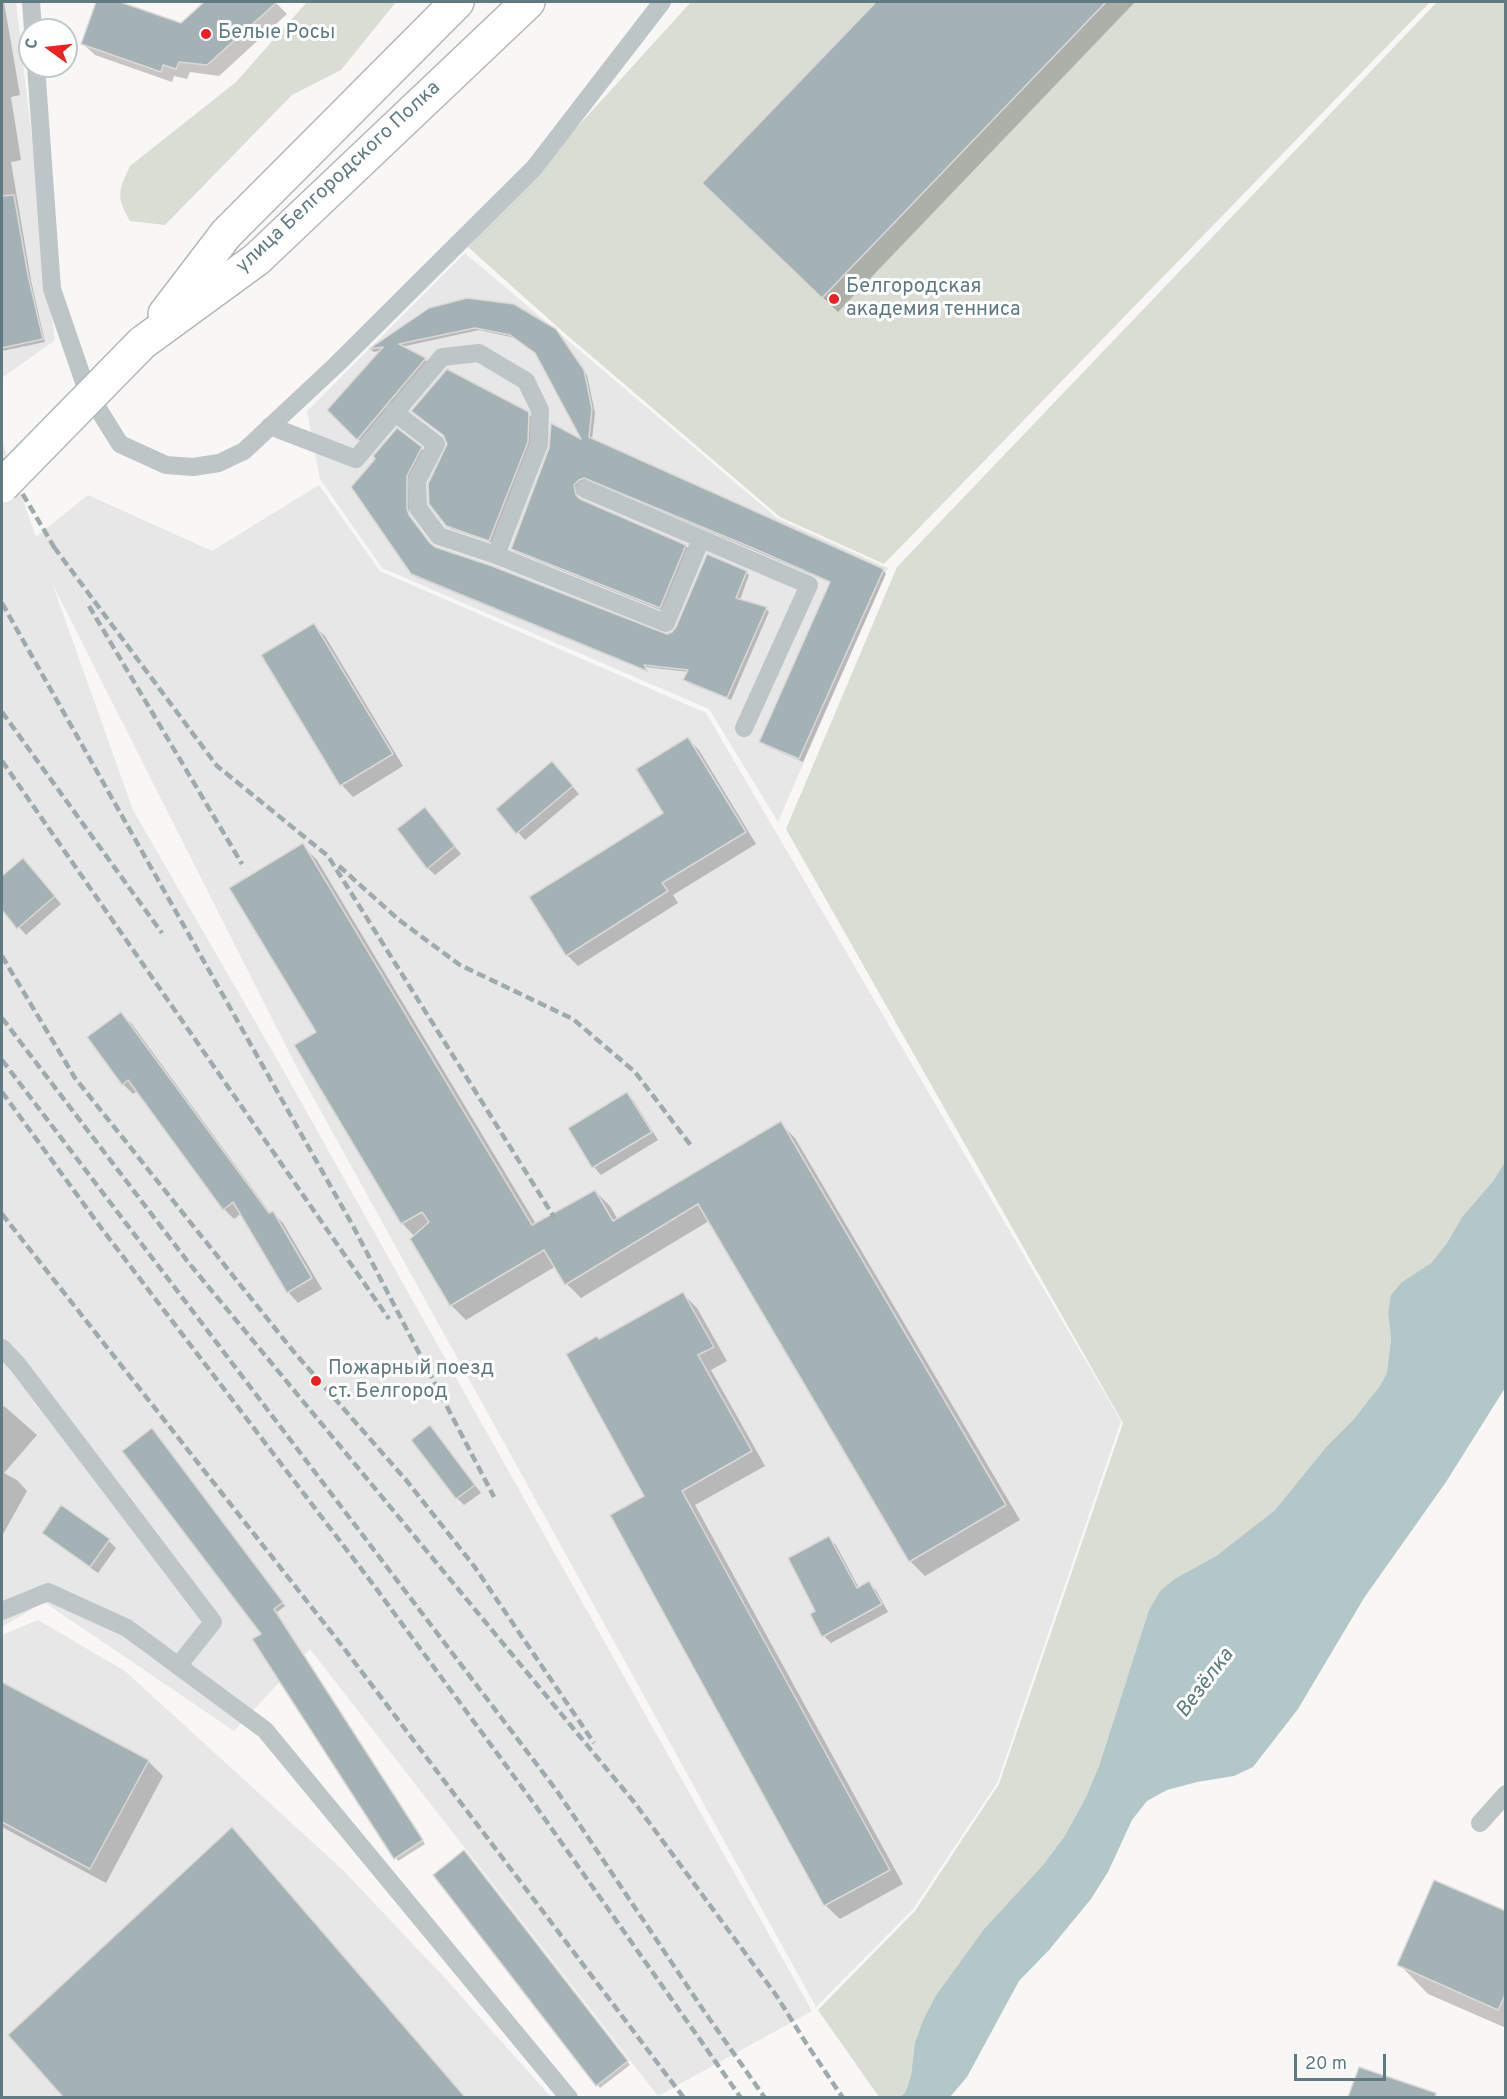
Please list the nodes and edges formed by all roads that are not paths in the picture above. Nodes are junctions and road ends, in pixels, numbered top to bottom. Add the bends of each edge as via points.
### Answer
1 (31, 2) edge
2 (457, 2) edge
3 (528, 2) edge
4 (662, 2) edge
5 (32, 18) edge
6 (37, 78) edge
7 (142, 344) junction
8 (394, 412) junction
9 (270, 426) junction
10 (2, 486) edge
11 (585, 489) dead end
12 (701, 539) junction
13 (496, 555) junction
14 (744, 728) dead end
15 (2, 1348) edge
16 (2, 1611) edge
17 (178, 1666) junction
18 (1506, 1794) edge
19 (1480, 1823) dead end
20 (569, 2097) edge

1 - 5 lane
2 - 7 main road, улица Белгородского Полка via 226,234
3 - 7 main road, улица Белгородского Полка via 257,259
4 - 9 lane via 534,168
6 - 9 lane via 52,289 87,391 120,444 166,465 193,467 219,463 244,452
7 - 10 main road, улица Белгородского Полка, bridge
8 - 9 lane via 356,459
8 - 13 lane via 436,444 417,481 418,507 439,536
8 - 13 lane via 442,357 479,352 526,381 540,410 539,444
11 - 12 lane
12 - 13 lane via 666,623
12 - 14 lane via 809,585
15 - 17 lane via 213,1622
16 - 17 lane via 48,1593 127,1628
17 - 20 lane via 265,1730
18 - 19 lane

